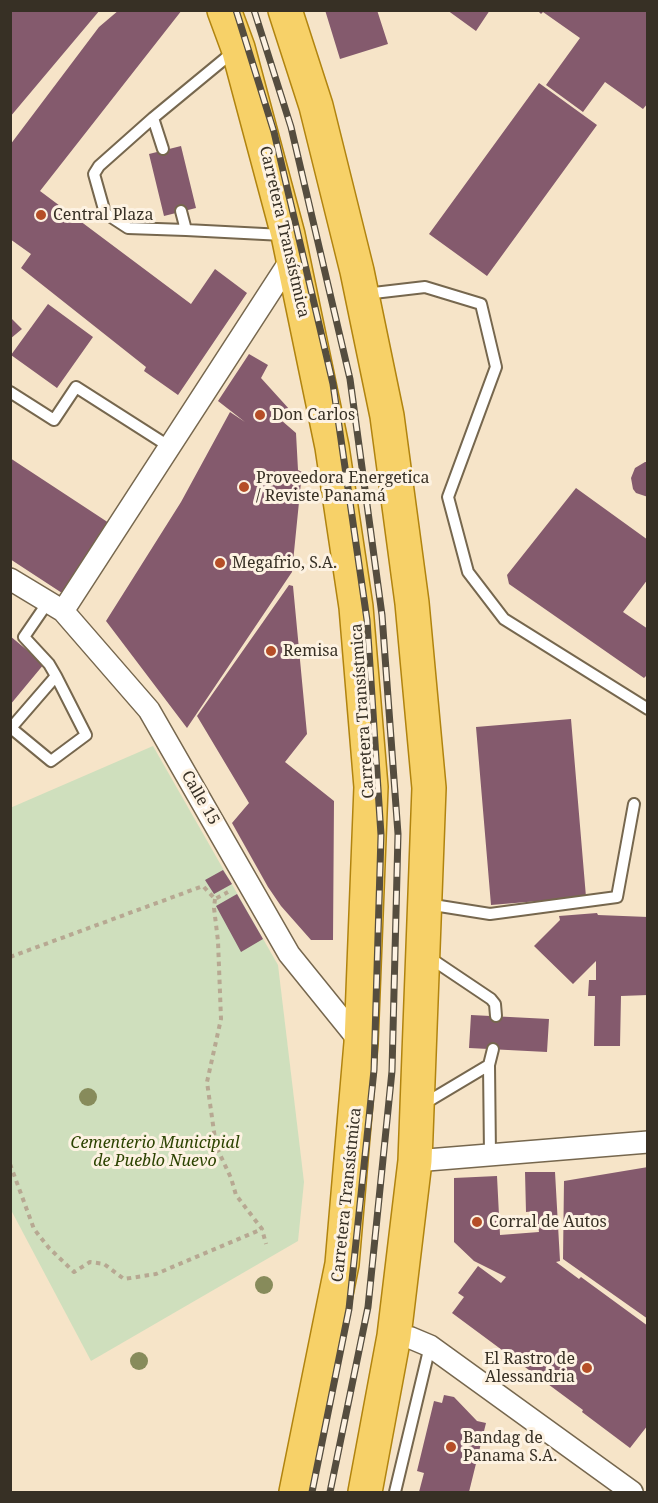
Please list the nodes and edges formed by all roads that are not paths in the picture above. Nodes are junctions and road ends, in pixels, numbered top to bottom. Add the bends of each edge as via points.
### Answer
1 (224, 10) edge
2 (285, 10) edge
3 (238, 48) junction
4 (153, 118) junction
5 (163, 149) dead end
6 (181, 211) dead end
7 (186, 230) junction
8 (290, 246) junction
9 (362, 295) junction
10 (10, 392) edge
11 (170, 447) junction
12 (10, 579) edge
13 (55, 607) junction
14 (56, 676) junction
15 (648, 709) edge
16 (634, 804) dead end
17 (424, 904) junction
18 (422, 953) junction
19 (496, 1016) dead end
20 (362, 1043) junction
21 (493, 1049) dead end
22 (489, 1065) junction
23 (417, 1108) junction
24 (648, 1142) edge
25 (489, 1155) junction
26 (415, 1161) junction
27 (394, 1336) junction
28 (430, 1346) junction
29 (625, 1490) edge
30 (296, 1492) edge
31 (365, 1492) edge
32 (395, 1492) edge

1 - 3 main road, Carretera Transístmica
2 - 9 main road via 316,106
3 - 4 lane
3 - 8 main road, Carretera Transístmica
4 - 5 lane
4 - 7 lane via 99,165 94,174 105,213 128,228
6 - 7 lane
7 - 8 lane
8 - 11 street
8 - 20 main road, Carretera Transístmica via 332,447 356,607 371,787
9 - 15 lane via 425,287 481,304 496,367 448,497 468,572 504,619
9 - 17 main road via 387,416 412,603 429,789
10 - 11 lane via 54,420 76,387
11 - 13 street
12 - 13 street, Calle 15
13 - 14 lane via 24,638
13 - 20 street, Calle 15 via 149,710 289,954
14 - 14 lane via 86,735 51,761 11,728
16 - 17 lane via 617,897 490,914
17 - 18 main road
18 - 19 lane via 491,999
18 - 23 main road
20 - 30 main road, Carretera Transístmica via 342,1264
21 - 22 lane
22 - 23 lane
22 - 25 lane
23 - 26 main road
24 - 25 street
25 - 26 street
26 - 27 main road
27 - 28 street
27 - 31 main road
28 - 29 street
28 - 32 lane

